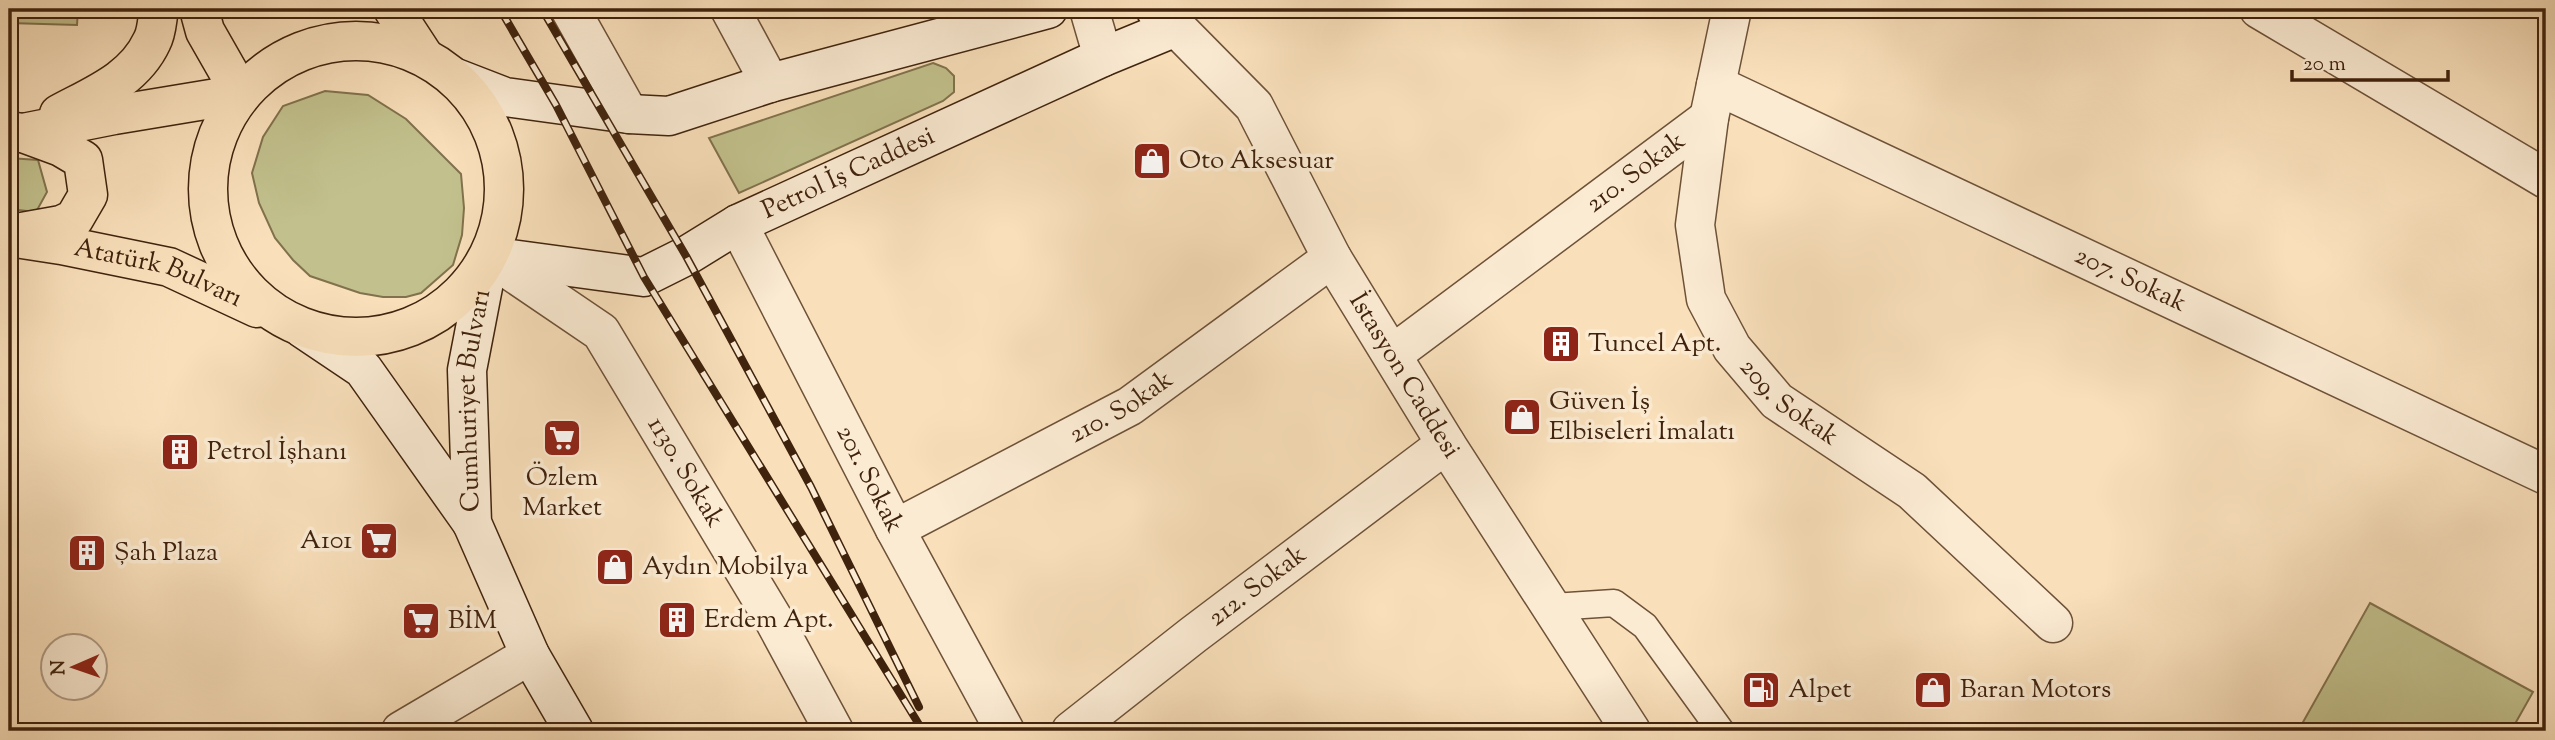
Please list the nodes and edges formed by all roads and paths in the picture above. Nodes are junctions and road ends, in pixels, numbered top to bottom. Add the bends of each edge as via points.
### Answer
1 (159, 9) edge
2 (199, 9) edge
3 (394, 9) edge
4 (570, 9) edge
5 (730, 9) edge
6 (1048, 9) edge
7 (1089, 9) edge
8 (1732, 9) edge
9 (2259, 9) edge
10 (1166, 18) edge
11 (423, 55) junction
12 (1103, 57) junction
13 (456, 78) junction
14 (770, 83) junction
15 (241, 94) junction
16 (1713, 102) junction
17 (629, 114) junction
18 (16, 132) edge
19 (2546, 179) edge
20 (738, 224) junction
21 (9, 236) edge
22 (489, 256) junction
23 (1332, 258) junction
24 (302, 328) junction
25 (1393, 354) junction
26 (1446, 444) junction
27 (2546, 475) edge
28 (472, 523) junction
29 (895, 530) junction
30 (1553, 607) junction
31 (2053, 623) dead end
32 (530, 655) junction
33 (401, 731) edge
34 (574, 731) edge
35 (834, 731) edge
36 (1005, 731) edge
37 (1071, 731) edge
38 (1631, 731) edge
39 (1721, 731) edge

1 - 18 main road via 154,39 121,80
2 - 15 main road via 205,30
3 - 11 main road
4 - 17 street
5 - 14 street
6 - 14 street
7 - 12 street
8 - 16 street, 209. Sokak
9 - 19 street
10 - 12 street, Petrol İş Caddesi
10 - 23 street, İstasyon Caddesi via 1254,106
11 - 13 main road
11 - 15 main road via 384,43 345,40 306,49 271,68
12 - 20 street, Petrol İş Caddesi
13 - 17 street via 505,97
13 - 22 main road via 486,116 502,161 504,210
14 - 17 street via 669,116
15 - 18 main road
15 - 24 main road via 217,135 208,180 212,227 231,270 261,304
16 - 25 street, 210. Sokak
16 - 27 street, 207. Sokak
16 - 31 street, 209. Sokak via 1695,225 1706,299 1732,348 1777,401 1912,491
18 - 21 main road via 61,147 83,160 88,195 74,219
20 - 22 street, Petrol İş Caddesi via 644,277
20 - 29 street, 201. Sokak
21 - 24 main road, Atatürk Bulvarı via 169,267
22 - 24 main road via 465,293 429,320 388,336 345,338
22 - 28 street, Cumhuriyet Bulvarı via 467,370
22 - 35 street, 1130. Sokak via 601,332 774,620
23 - 25 street, İstasyon Caddesi
23 - 29 street, 210. Sokak via 1130,406
24 - 28 street via 363,369
25 - 26 street, İstasyon Caddesi
26 - 30 street, İstasyon Caddesi
26 - 37 street, 212. Sokak
28 - 32 street, Cumhuriyet Bulvarı
29 - 36 street, 201. Sokak
30 - 38 street, İstasyon Caddesi
30 - 39 lane via 1614,603 1645,626
32 - 33 street
32 - 34 street, Cumhuriyet Bulvarı

